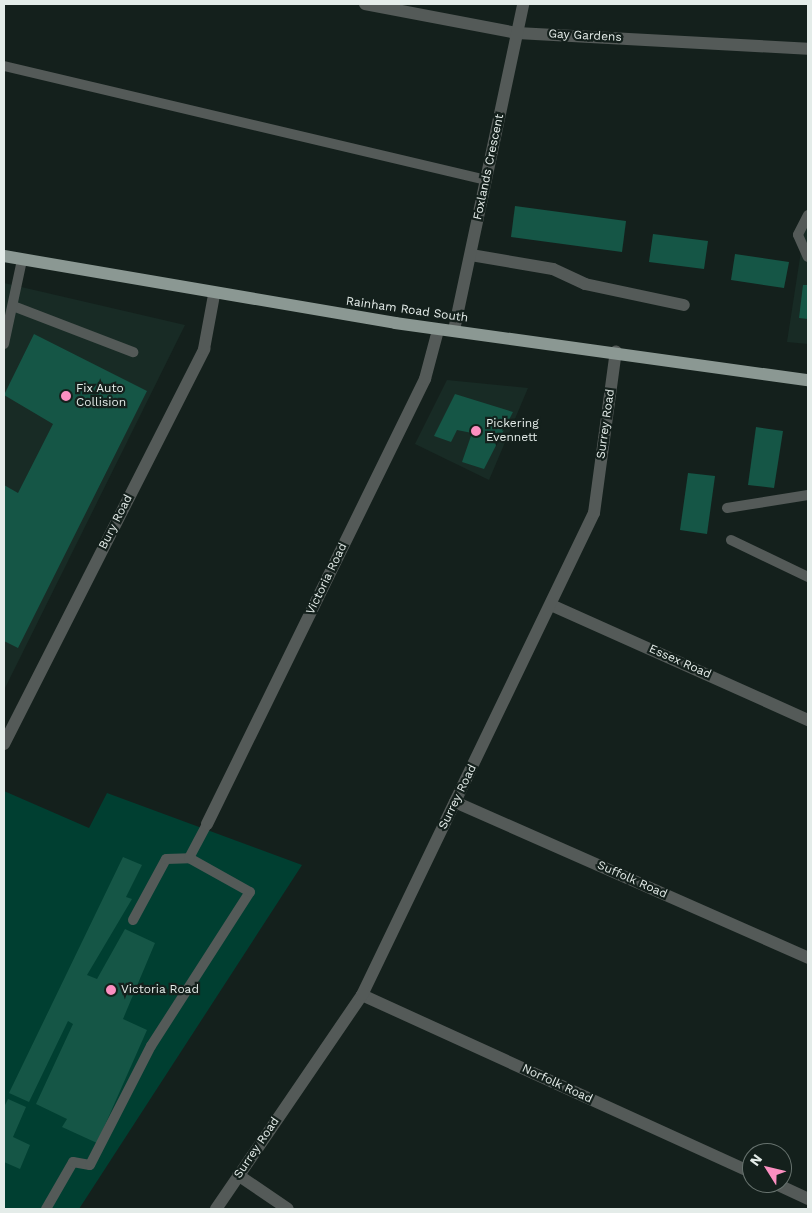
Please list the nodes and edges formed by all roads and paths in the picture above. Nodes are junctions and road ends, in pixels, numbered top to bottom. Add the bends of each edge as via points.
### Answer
1 (365, 4) edge
2 (523, 4) edge
3 (517, 33) junction
4 (808, 49) edge
5 (4, 66) edge
6 (486, 180) junction
7 (808, 215) edge
8 (471, 255) junction
9 (4, 256) edge
10 (808, 258) edge
11 (22, 260) junction
12 (214, 295) junction
13 (684, 305) dead end
14 (13, 306) junction
15 (438, 330) junction
16 (454, 330) junction
17 (4, 344) edge
18 (616, 351) junction
19 (133, 352) dead end
20 (808, 380) edge
21 (808, 495) edge
22 (727, 508) dead end
23 (731, 540) dead end
24 (808, 577) edge
25 (551, 605) junction
26 (808, 720) edge
27 (4, 744) edge
28 (455, 802) junction
29 (207, 824) joint
30 (189, 858) junction
31 (134, 920) dead end
32 (808, 958) edge
33 (362, 995) junction
34 (742, 1168) edge
35 (238, 1175) junction
36 (792, 1191) edge
37 (808, 1199) edge
38 (46, 1209) edge
39 (216, 1209) edge
40 (288, 1209) edge

1 - 3 street, Gay Gardens
2 - 3 street, Foxlands Crescent
3 - 4 street, Gay Gardens
3 - 6 street, Foxlands Crescent
5 - 6 lane
6 - 8 street, Foxlands Crescent
7 - 10 lane via 798,235 802,253
8 - 13 street via 553,269 586,284
8 - 16 street, Foxlands Crescent
9 - 11 main road, Rainham Road South
11 - 12 main road, Rainham Road South
11 - 14 lane
12 - 15 main road, Rainham Road South
12 - 27 street, Bury Road via 204,349
14 - 17 lane
14 - 19 lane
15 - 16 main road, Rainham Road South
15 - 29 street, Victoria Road via 426,379
16 - 18 main road, Rainham Road South
18 - 20 main road, Rainham Road South
18 - 25 street, Surrey Road via 594,513
21 - 22 lane
23 - 24 lane
25 - 26 street, Essex Road
25 - 28 street, Surrey Road
28 - 32 street, Suffolk Road
28 - 33 street, Surrey Road
29 - 30 lane
30 - 31 lane via 166,859
30 - 38 lane via 250,892 151,1046 90,1165 73,1162
33 - 34 street, Norfolk Road
33 - 35 street, Surrey Road
35 - 39 street, Surrey Road
35 - 40 street
36 - 37 street

